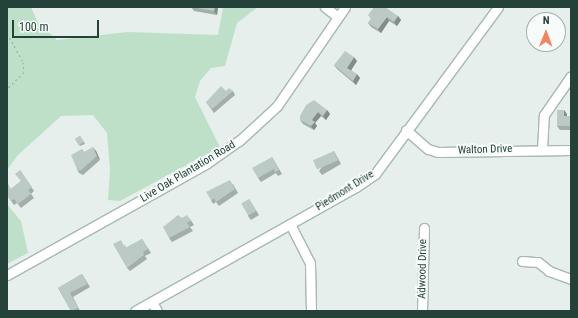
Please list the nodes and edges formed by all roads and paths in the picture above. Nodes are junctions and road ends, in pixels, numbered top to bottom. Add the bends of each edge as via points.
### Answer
1 (325, 7) edge
2 (345, 7) edge
3 (498, 7) edge
4 (338, 17) junction
5 (7, 33) edge
6 (571, 76) edge
7 (7, 90) edge
8 (406, 130) junction
9 (542, 150) junction
10 (571, 150) edge
11 (290, 224) junction
12 (424, 228) dead end
13 (522, 261) dead end
14 (7, 275) edge
15 (571, 280) edge
16 (152, 302) junction
17 (135, 311) edge
18 (157, 311) edge
19 (310, 311) edge
20 (422, 311) edge

1 - 4 street
2 - 4 street, Live Oak Plantation Road
3 - 8 street, Piedmont Drive
4 - 14 street, Live Oak Plantation Road via 277,106 239,141 206,163
5 - 7 path via 23,62 24,72
6 - 9 street via 544,115
8 - 9 street, Walton Drive via 425,147 438,152
8 - 11 street, Piedmont Drive via 375,174
9 - 10 street, Walton Drive
11 - 16 street, Piedmont Drive
11 - 19 street via 310,263
12 - 20 street, Adwood Drive
13 - 15 street via 538,262 548,271
16 - 17 street, Piedmont Drive
16 - 18 street

